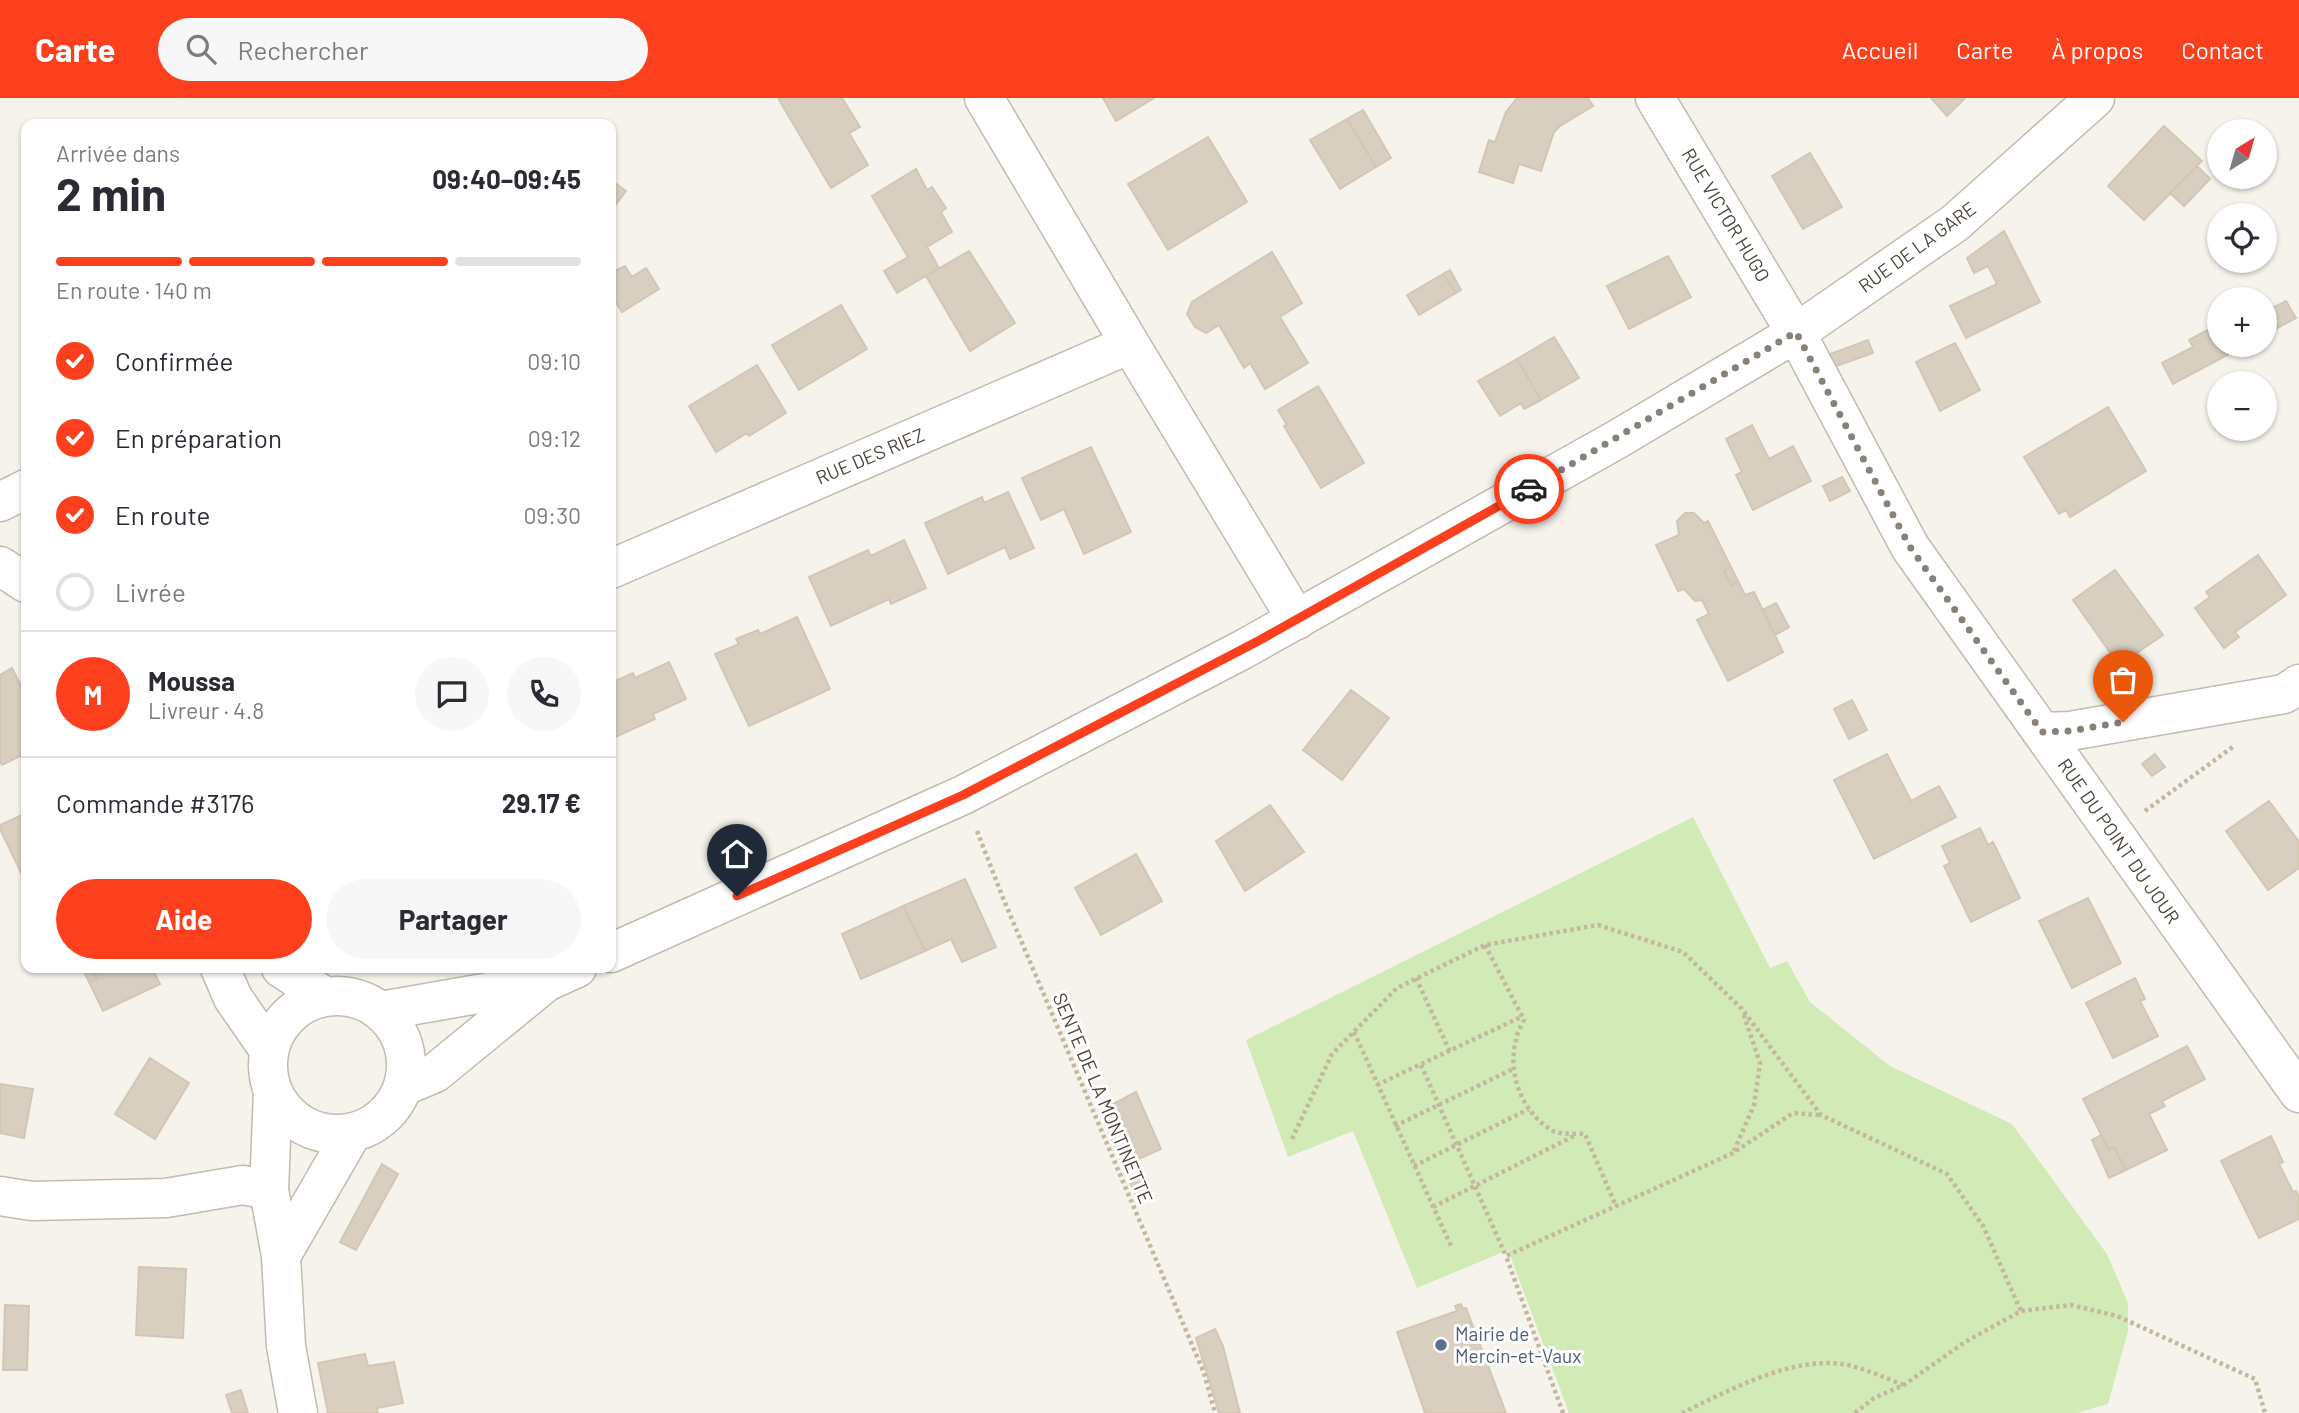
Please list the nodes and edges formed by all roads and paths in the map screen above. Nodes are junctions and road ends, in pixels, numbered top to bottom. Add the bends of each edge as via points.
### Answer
1 (984, 98) edge
2 (1655, 98) edge
3 (2095, 98) edge
4 (1796, 332) junction
5 (1130, 344) junction
6 (21, 492) edge
7 (0, 502) edge
8 (0, 566) edge
9 (616, 567) edge
10 (21, 580) edge
11 (1297, 620) junction
12 (2299, 684) edge
13 (2042, 732) junction
14 (2242, 740) dead end
15 (963, 795) junction
16 (2113, 834) junction
17 (1485, 945) junction
18 (616, 951) edge
19 (222, 973) edge
20 (289, 973) edge
21 (562, 975) edge
22 (1416, 978) junction
23 (324, 996) junction
24 (1742, 1009) junction
25 (381, 1011) junction
26 (1523, 1016) junction
27 (1354, 1032) junction
28 (269, 1050) junction
29 (1450, 1052) junction
30 (1422, 1065) junction
31 (1513, 1069) junction
32 (1377, 1085) junction
33 (404, 1086) junction
34 (273, 1091) junction
35 (2299, 1093) edge
36 (1439, 1104) junction
37 (1529, 1110) junction
38 (1821, 1115) junction
39 (1395, 1126) junction
40 (352, 1133) junction
41 (1578, 1133) junction
42 (1292, 1139) dead end
43 (1457, 1146) junction
44 (1733, 1153) junction
45 (1414, 1166) junction
46 (1475, 1186) junction
47 (269, 1190) junction
48 (0, 1196) edge
49 (1616, 1206) junction
50 (1433, 1207) junction
51 (1451, 1246) dead end
52 (1506, 1255) junction
53 (281, 1256) junction
54 (2021, 1311) junction
55 (1904, 1385) junction
56 (298, 1413) edge
57 (1215, 1413) edge
58 (1563, 1413) edge
59 (1682, 1413) edge
60 (1855, 1413) edge
61 (2265, 1413) edge

1 - 5 street
2 - 4 street, RUE VICTOR HUGO
3 - 4 street, RUE DE LA GARE via 1955,223
4 - 11 street, RUE DE LA GARE via 1616,440
4 - 13 street, RUE DU POINT DU JOUR via 1910,547
5 - 9 street, RUE DES RIEZ
5 - 11 street
6 - 7 street
8 - 10 street
11 - 15 street, RUE DE LA GARE
12 - 13 street via 2284,694
13 - 16 street, RUE DU POINT DU JOUR
14 - 16 path
15 - 18 street, RUE DE LA GARE
15 - 57 path, SENTE DE LA MONTINETTE via 1204,1373
16 - 35 street, RUE DU POINT DU JOUR
17 - 22 path
17 - 24 path via 1598,925 1684,952
17 - 26 path
19 - 28 street via 233,998
20 - 23 street
21 - 25 street
21 - 33 street via 435,1073
22 - 27 path via 1397,988
22 - 29 path
23 - 25 street via 364,1001
23 - 28 street via 289,1014
24 - 38 path
24 - 44 path via 1760,1063 1754,1105
25 - 33 street via 396,1026 404,1045
26 - 29 path
26 - 31 path
27 - 32 path
27 - 42 path via 1332,1054
28 - 34 street
29 - 30 path
30 - 32 path
30 - 36 path
31 - 36 path
31 - 37 path
32 - 39 path
33 - 40 street via 384,1116
34 - 40 street via 286,1111 305,1127 328,1134
34 - 47 street
36 - 39 path
36 - 43 path
37 - 41 path via 1555,1133
37 - 43 path
38 - 44 path via 1793,1113
38 - 54 path via 1947,1174 1983,1226
39 - 45 path
40 - 53 street
41 - 46 path
41 - 49 path via 1585,1134
43 - 45 path
43 - 46 path
44 - 49 path
45 - 50 path
46 - 50 path
46 - 52 path
47 - 48 street via 243,1185 166,1198 32,1201
47 - 53 street
49 - 52 path
50 - 51 path
52 - 58 path
53 - 56 street via 286,1346
54 - 55 path via 1965,1342
54 - 61 path via 2071,1306 2117,1316 2255,1380
55 - 59 path via 1842,1364 1796,1366 1748,1381
55 - 60 path via 1874,1398

